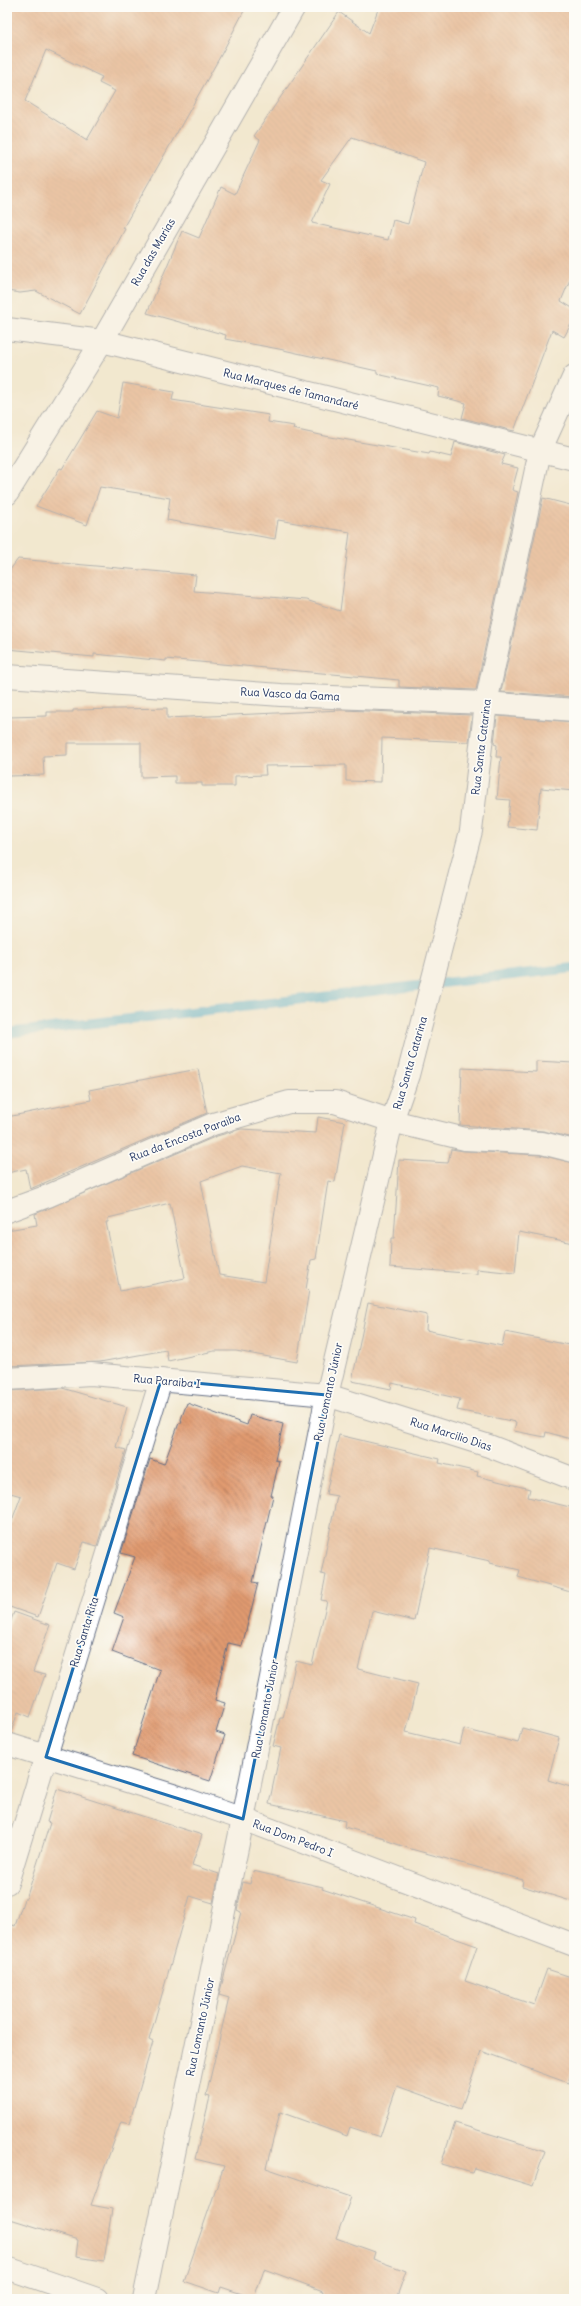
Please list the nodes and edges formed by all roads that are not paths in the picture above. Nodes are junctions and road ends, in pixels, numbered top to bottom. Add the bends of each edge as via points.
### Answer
1 (294, 7) edge
2 (7, 329) edge
3 (102, 341) junction
4 (574, 376) edge
5 (540, 451) junction
6 (574, 459) edge
7 (7, 494) edge
8 (7, 676) edge
9 (486, 703) junction
10 (574, 710) edge
11 (392, 1121) junction
12 (574, 1151) edge
13 (7, 1211) edge
14 (7, 1379) edge
15 (161, 1380) junction
16 (326, 1395) junction
17 (574, 1479) edge
18 (7, 1744) edge
19 (46, 1757) junction
20 (243, 1819) junction
21 (7, 1883) edge
22 (574, 1945) edge
23 (7, 2268) edge
24 (97, 2299) edge
25 (144, 2299) edge

1 - 3 street, Rua das Marias
2 - 3 street, Rua Marques de Tamandaré
3 - 5 street, Rua Marques de Tamandaré
3 - 7 street, Rua das Marias
4 - 5 street, Rua Santa Catarina
5 - 6 street, Rua Marques de Tamandaré
5 - 9 street, Rua Santa Catarina
8 - 9 street, Rua Vasco da Gama via 281,694
9 - 10 street, Rua Vasco da Gama
9 - 11 street, Rua Santa Catarina via 471,831 408,1075
11 - 12 street, Rua da Encosta Paraiba via 465,1139 542,1143
11 - 13 street, Rua da Encosta Paraiba via 335,1102 289,1102 213,1124 48,1196
11 - 16 street, Rua Lomanto Júnior
14 - 15 street, Rua Paraiba I via 91,1374
15 - 16 street, Rua Paraiba I
15 - 19 street, Rua Santa Rita
16 - 17 street, Rua Marcilio Dias via 490,1446
16 - 20 street, Rua Lomanto Júnior
18 - 19 street, Rua Dom Pedro I
19 - 20 street, Rua Dom Pedro I
19 - 21 street, Rua Santa Rita
20 - 22 street, Rua Dom Pedro I
20 - 25 street, Rua Lomanto Júnior
23 - 24 street

